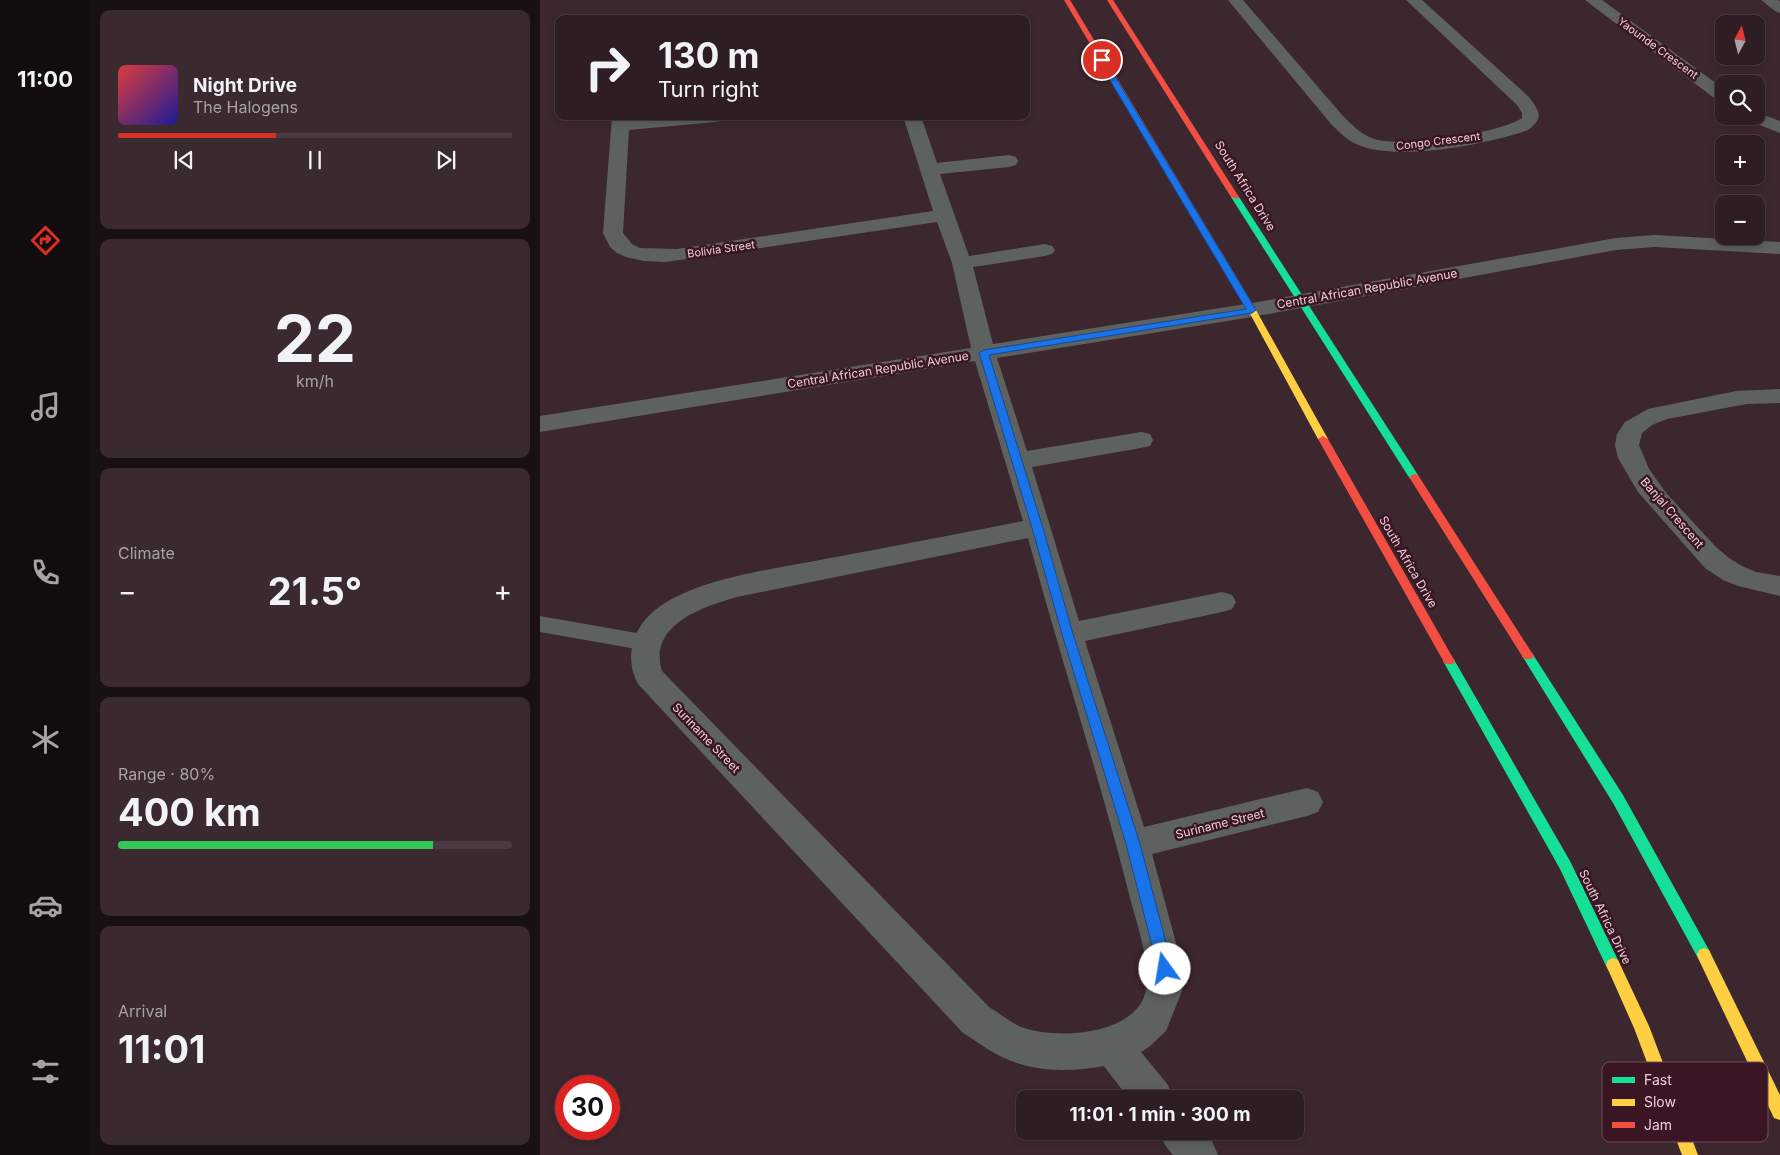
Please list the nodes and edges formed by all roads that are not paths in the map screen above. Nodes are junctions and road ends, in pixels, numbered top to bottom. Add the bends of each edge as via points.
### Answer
1 (1068, 0) edge
2 (1110, 0) edge
3 (1235, 0) edge
4 (1413, 0) edge
5 (1592, 0) edge
6 (1768, 0) edge
7 (1780, 8) edge
8 (1715, 90) edge
9 (644, 120) edge
10 (913, 120) edge
11 (620, 121) edge
12 (1765, 121) edge
13 (1780, 128) edge
14 (1009, 161) dead end
15 (928, 170) junction
16 (944, 215) junction
17 (1780, 248) edge
18 (1045, 250) dead end
19 (962, 263) junction
20 (1302, 302) junction
21 (1252, 310) junction
22 (984, 353) junction
23 (1780, 396) edge
24 (540, 424) edge
25 (1140, 440) dead end
26 (1017, 461) junction
27 (1038, 528) junction
28 (1780, 586) edge
29 (1222, 602) dead end
30 (540, 624) edge
31 (1068, 634) junction
32 (648, 643) junction
33 (1307, 802) dead end
34 (1133, 844) junction
35 (1112, 1046) junction
36 (1655, 1062) edge
37 (1756, 1062) edge
38 (1768, 1087) edge
39 (1147, 1090) edge
40 (1780, 1112) edge
41 (1186, 1140) edge
42 (1685, 1142) edge
43 (1198, 1155) edge
44 (1690, 1155) edge

1 - 21 street, South Africa Drive
2 - 20 street, South Africa Drive
3 - 4 street, Congo Crescent via 1337,120 1363,141 1408,146 1504,132 1530,121 1530,110 1523,101
5 - 8 street, Yaounde Crescent
6 - 7 street
9 - 11 street, Bolivia Street
10 - 15 street
11 - 16 street, Bolivia Street via 614,233 616,242 632,252 654,256 686,254
12 - 13 street
14 - 15 street
15 - 16 street
16 - 19 street
17 - 20 street, Central African Republic Avenue via 1636,242
18 - 19 street
19 - 22 street
20 - 21 street, Central African Republic Avenue
20 - 37 street, South Africa Drive via 1494,601 1632,824 1717,979
21 - 22 street, Central African Republic Avenue
21 - 36 street, South Africa Drive via 1565,865 1607,950
22 - 24 street, Central African Republic Avenue
22 - 26 street, Suriname Street
23 - 28 street, Banjal Crescent via 1742,398 1656,414 1634,427 1626,447 1642,478 1663,506 1718,564 1753,580
25 - 26 street
26 - 27 street, Suriname Street
27 - 31 street, Suriname Street
27 - 32 street, Suriname Street via 704,597 666,618
29 - 31 street
30 - 32 lane
31 - 34 street, Suriname Street
32 - 35 street, Suriname Street via 644,657 648,676 976,1020 1014,1044 1052,1052
33 - 34 street, Suriname Street
34 - 35 street, Suriname Street via 1165,969 1164,991 1153,1018 1136,1034
35 - 39 street
38 - 40 street, South Africa Drive
41 - 43 street
42 - 44 street, South Africa Drive

